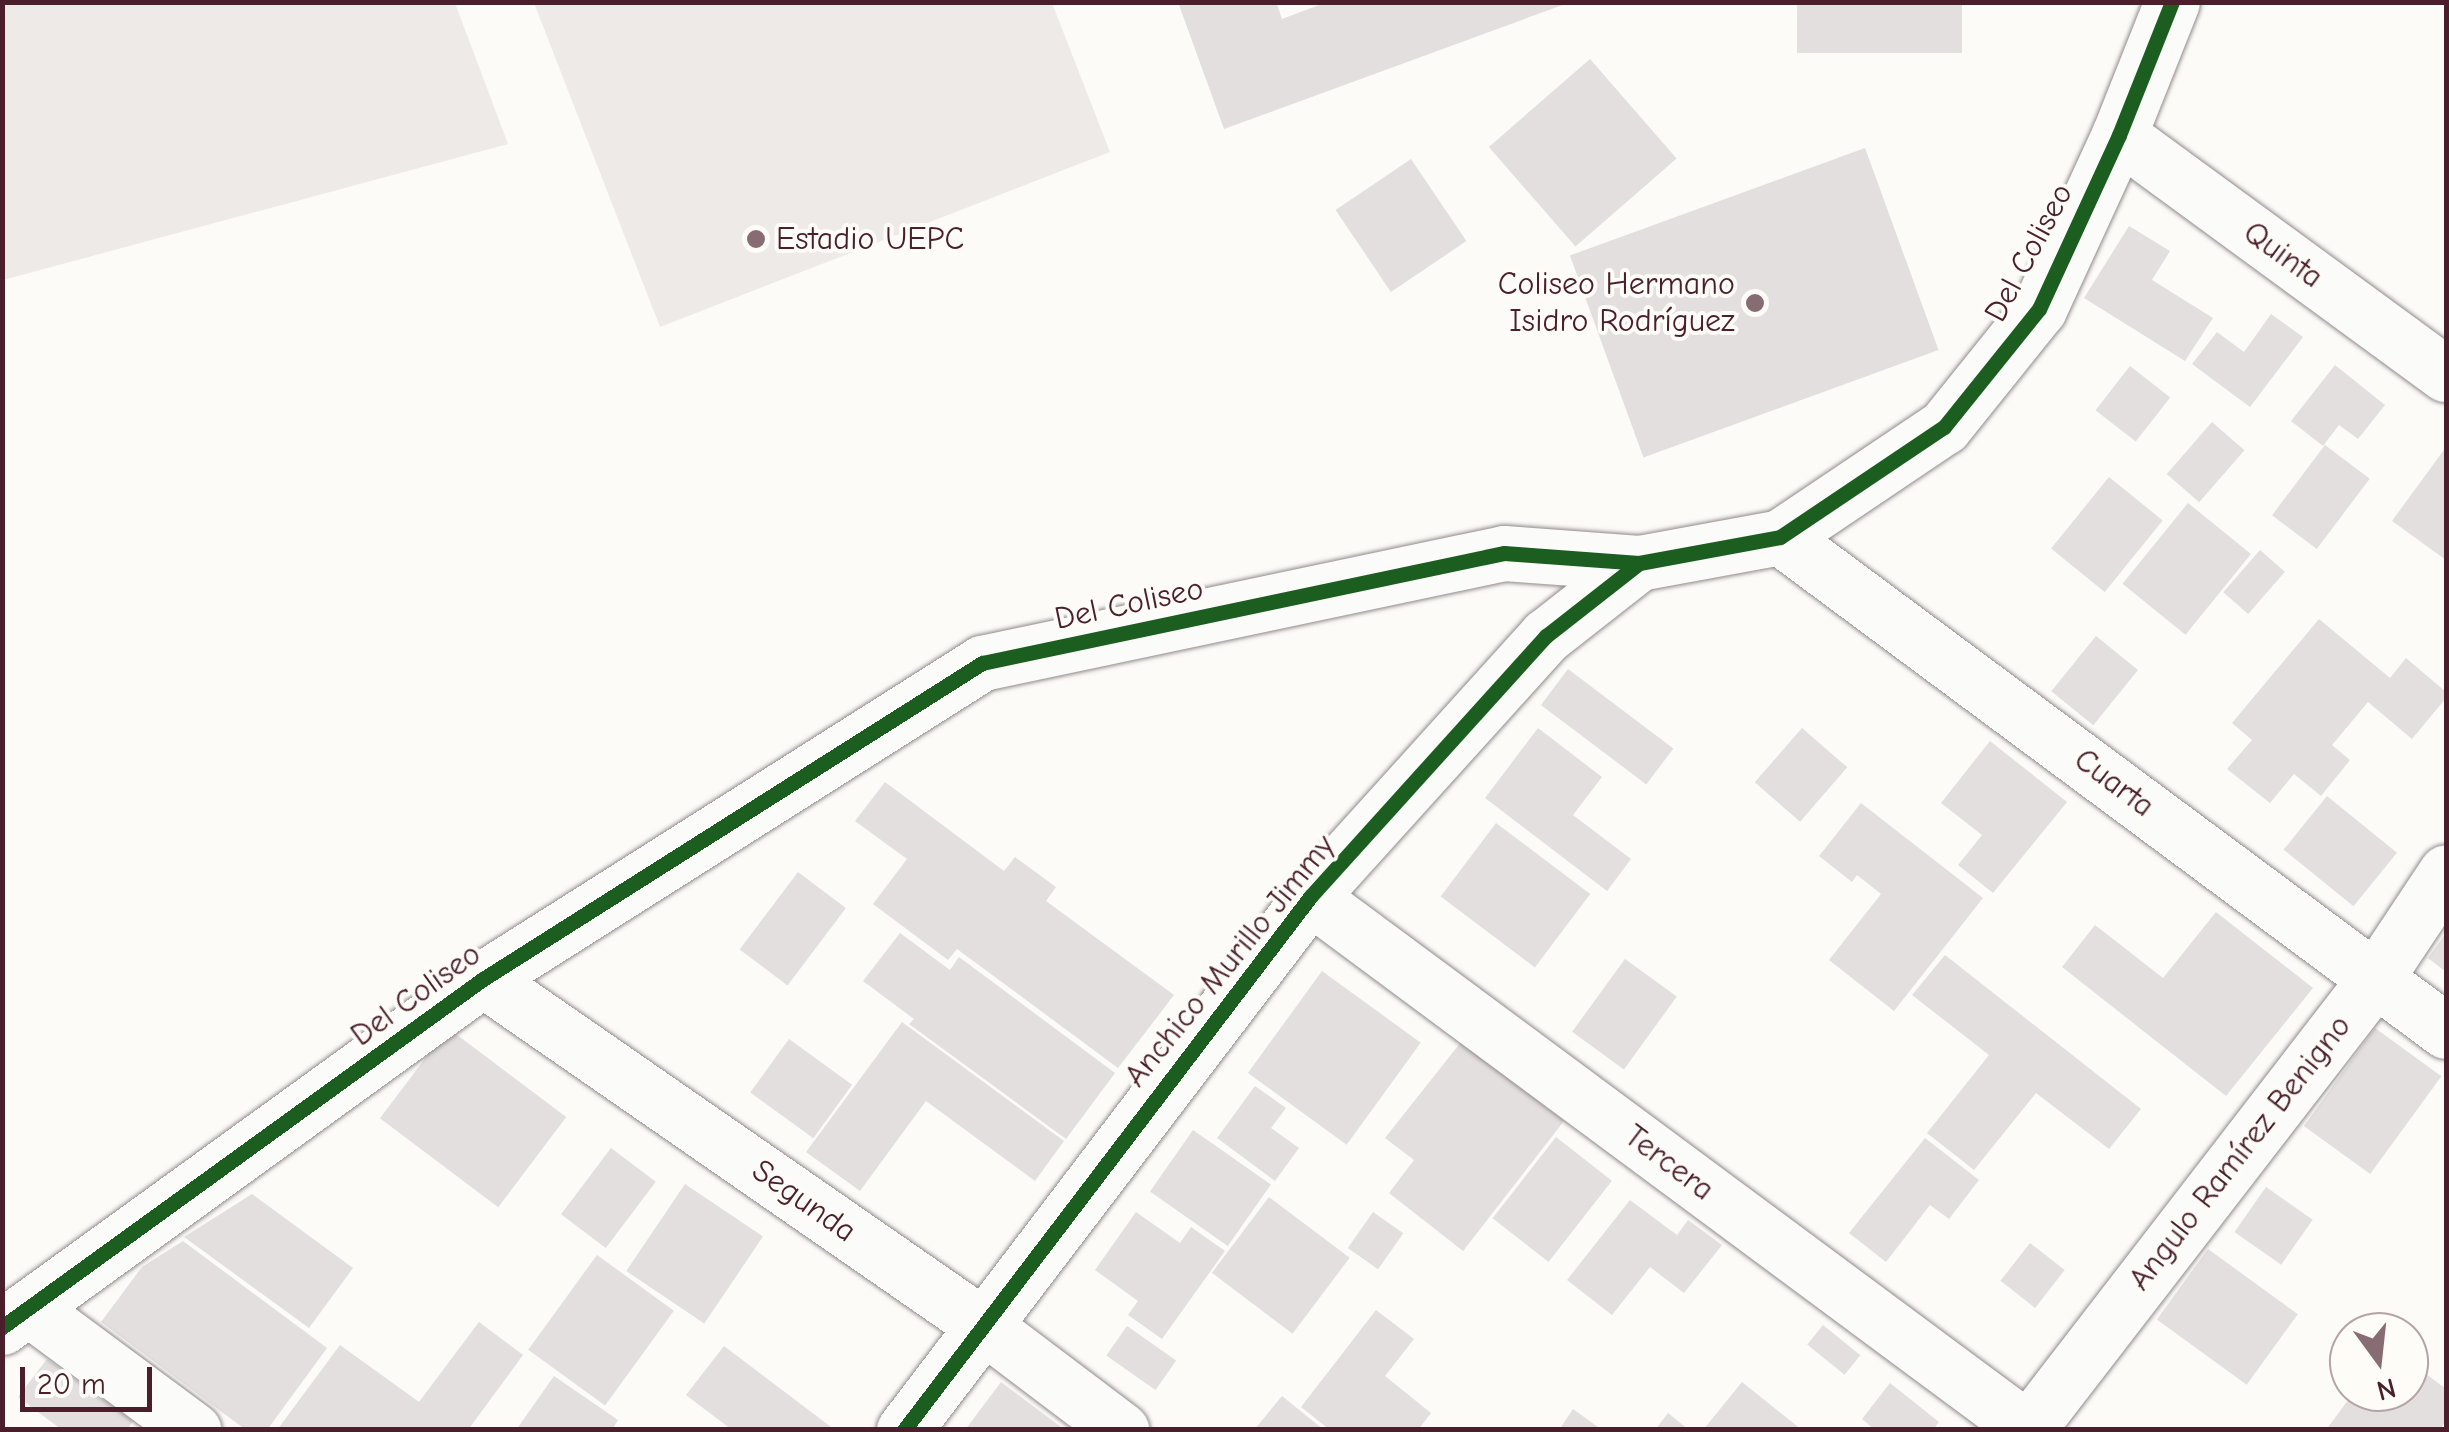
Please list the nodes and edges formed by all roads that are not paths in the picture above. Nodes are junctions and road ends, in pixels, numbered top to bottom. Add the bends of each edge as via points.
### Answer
1 (2172, 2) edge
2 (2119, 135) junction
3 (2446, 374) edge
4 (1780, 537) junction
5 (1639, 563) junction
6 (2446, 872) edge
7 (1310, 896) junction
8 (483, 979) junction
9 (2375, 979) junction
10 (2446, 1031) edge
11 (17, 1318) edge
12 (982, 1324) junction
13 (2028, 1429) edge
14 (194, 1430) edge
15 (904, 1430) edge
16 (1121, 1430) edge

1 - 2 street, Del Coliseo
2 - 3 street, Quinta
2 - 4 street, Del Coliseo via 2038,309 1988,377 1944,427
4 - 5 street, Del Coliseo
4 - 9 street, Cuarta
5 - 7 street, Anchico Murillo Jimmy via 1546,636
5 - 8 street, Del Coliseo via 1504,552 982,663
6 - 9 street, Angulo Ramírez Benigno
7 - 12 street, Anchico Murillo Jimmy
7 - 13 street, Tercera
8 - 11 street, Del Coliseo
8 - 12 street, Segunda
9 - 10 street, Cuarta
9 - 13 street, Angulo Ramírez Benigno
11 - 14 street
12 - 15 street, Anchico Murillo Jimmy
12 - 16 street, Segunda

